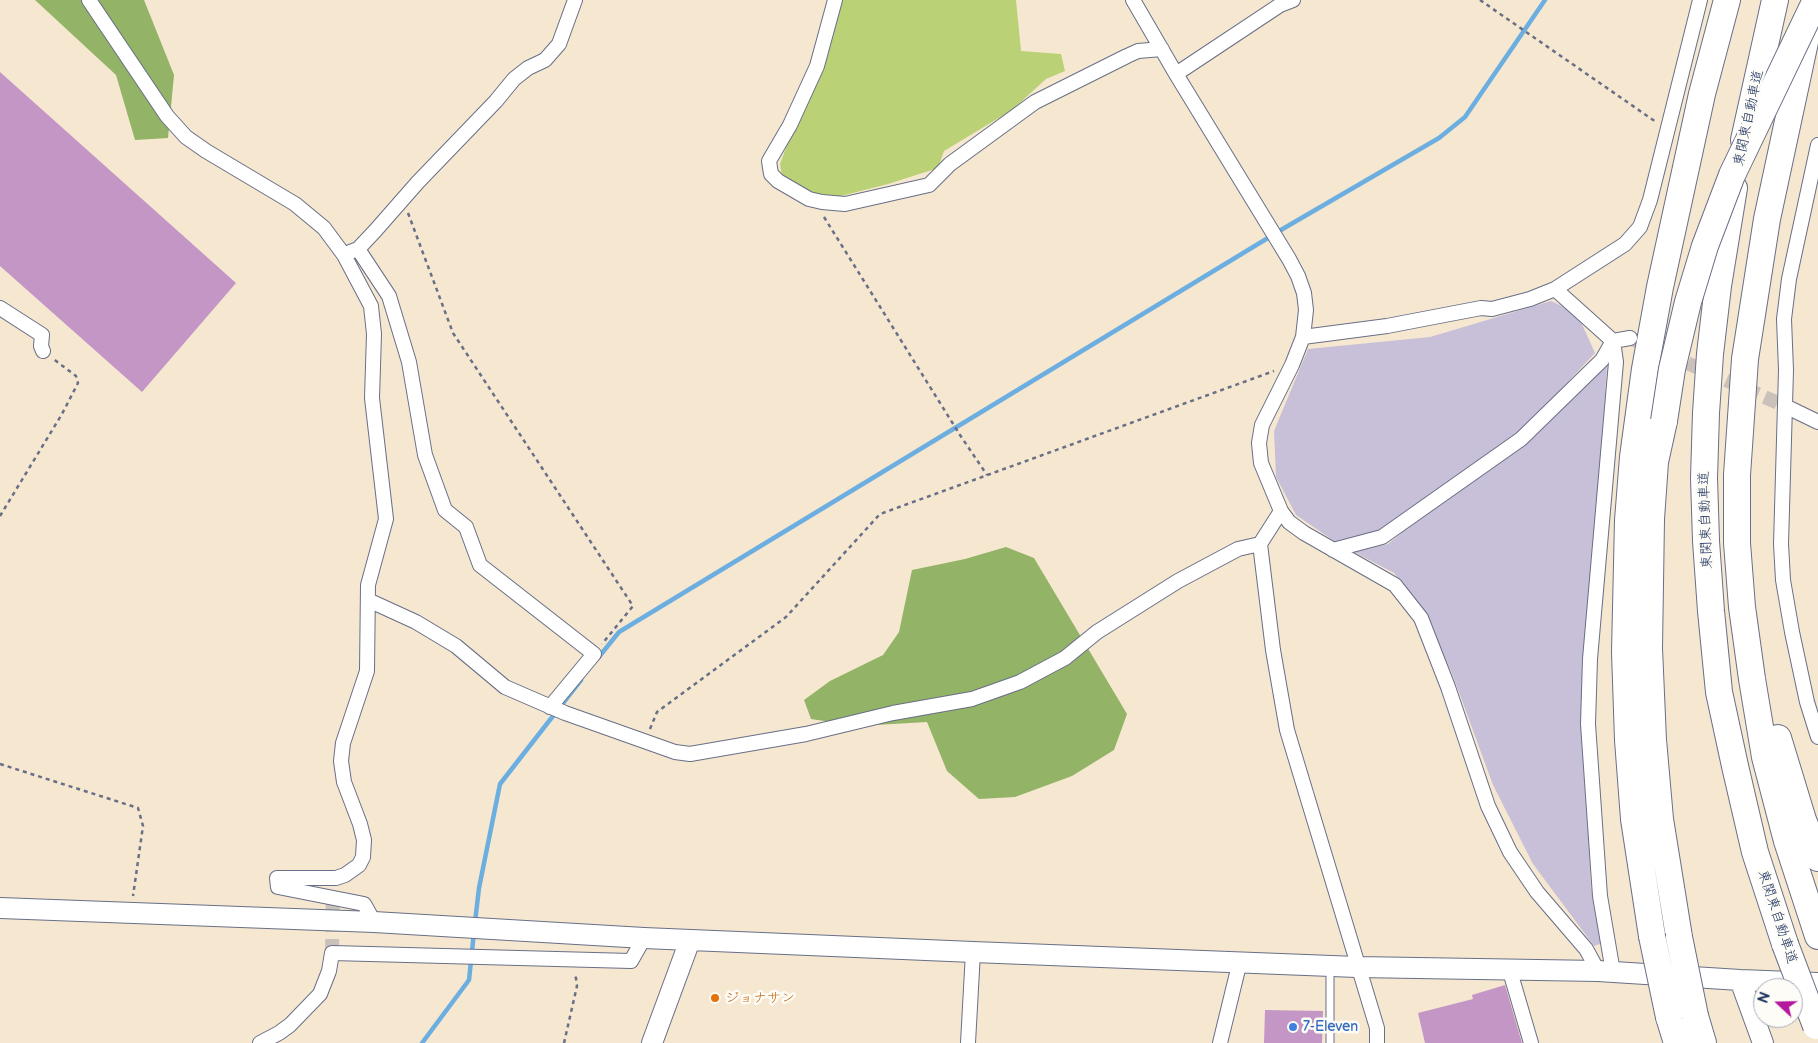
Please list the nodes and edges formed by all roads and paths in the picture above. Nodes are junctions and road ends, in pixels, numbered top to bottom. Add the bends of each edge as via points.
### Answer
1 (89, 0) edge
2 (575, 0) edge
3 (834, 0) edge
4 (1133, 0) edge
5 (1293, 0) edge
6 (1480, 0) edge
7 (1700, 0) edge
8 (1727, 0) edge
9 (1775, 0) edge
10 (1815, 0) edge
11 (1162, 49) junction
12 (1176, 74) junction
13 (1667, 130) junction
14 (1818, 145) edge
15 (403, 200) junction
16 (814, 200) junction
17 (358, 249) junction
18 (344, 255) junction
19 (1555, 289) junction
20 (0, 308) edge
21 (1303, 337) junction
22 (1630, 338) tunnel mouth
23 (1613, 341) junction
24 (43, 351) joint
25 (1292, 365) junction
26 (1785, 406) junction
27 (1818, 422) edge
28 (987, 475) junction
29 (1281, 511) junction
30 (0, 516) edge
31 (1260, 544) junction
32 (1333, 550) junction
33 (368, 600) junction
34 (1742, 607) junction
35 (594, 654) junction
36 (550, 706) junction
37 (1818, 737) edge
38 (644, 741) junction
39 (0, 764) edge
40 (1818, 858) edge
41 (336, 878) junction
42 (333, 892) tunnel mouth
43 (0, 908) edge
44 (131, 913) junction
45 (374, 922) junction
46 (1818, 936) edge
47 (644, 938) junction
48 (690, 940) junction
49 (973, 952) junction
50 (1240, 961) junction
51 (1330, 965) junction
52 (1357, 967) junction
53 (1509, 968) junction
54 (571, 972) dead end
55 (1605, 972) junction
56 (1740, 980) junction
57 (1818, 983) edge
58 (1817, 1028) edge
59 (260, 1043) edge
60 (564, 1043) edge
61 (652, 1043) edge
62 (968, 1043) edge
63 (1220, 1043) edge
64 (1330, 1043) edge
65 (1377, 1043) edge
66 (1531, 1043) edge
67 (1677, 1043) edge
68 (1703, 1043) edge
69 (1763, 1043) edge

1 - 18 street via 167,116 186,137 295,204 324,228
2 - 15 street via 559,44 545,60 514,78
3 - 16 street via 817,66 790,125 769,161 771,174 778,181
4 - 11 street
5 - 12 street via 1280,5
6 - 13 path
7 - 13 street
8 - 67 highway, bridge via 1702,94 1660,286 1633,457 1628,520 1625,652 1634,819 1652,936
9 - 58 highway, 東関東自動車道, bridge via 1751,102 1718,286 1710,354 1704,478 1719,692 1755,852
10 - 34 highway via 1767,219 1745,359 1737,476
10 - 68 highway, bridge via 1732,175 1705,246 1672,369 1654,471 1649,648 1653,740 1660,819 1679,937
11 - 12 street
11 - 16 street via 1138,51 1034,102 950,164 930,185 845,204
12 - 21 street via 1298,276 1306,310
13 - 19 street via 1640,227 1613,253
14 - 26 street via 1789,280 1784,319
15 - 17 street
15 - 35 path via 453,333 633,606
16 - 28 path
17 - 18 street
17 - 35 street via 389,296 409,362 425,455 445,510 466,527 480,565
18 - 33 street via 371,306 374,334 372,398 386,520 368,585
19 - 21 street via 1492,309 1481,308 1387,326
19 - 23 street
20 - 24 street via 42,335
21 - 25 street
22 - 23 street
23 - 32 street via 1602,360 1521,439 1382,537
23 - 55 street via 1616,362 1590,659 1588,724
24 - 30 path via 76,376 78,383
25 - 28 path
25 - 29 street via 1262,425 1259,443 1261,463
26 - 27 street
26 - 37 street via 1783,580 1803,684
28 - 38 path via 880,514 786,617 657,712
29 - 31 street
29 - 32 street via 1289,522
31 - 38 street via 1238,549 1178,581 1097,632 1065,658 1020,682 972,699 893,713 806,734 690,754
31 - 52 street via 1288,730
32 - 55 street via 1395,585 1421,618 1488,806 1510,852 1537,892
33 - 36 street via 416,622 456,646 505,687
33 - 41 street via 367,671 341,761 344,782 364,840 363,858 359,865
34 - 40 highway via 1782,753
34 - 46 highway via 1766,757 1787,841
35 - 36 street
36 - 38 street
39 - 44 path via 138,808 143,826
41 - 42 street
41 - 45 street via 277,878 278,887 364,904
43 - 44 street
44 - 45 street
45 - 47 street
47 - 48 street
47 - 59 street via 632,961 332,953 320,994 290,1025
48 - 49 street
48 - 61 street
49 - 50 street
49 - 62 street
50 - 51 street
50 - 63 street
51 - 52 street
51 - 64 lane
52 - 53 street
52 - 65 street via 1377,1028
53 - 55 street
53 - 66 street
54 - 60 path via 577,986
55 - 56 street
56 - 57 street
56 - 69 street

